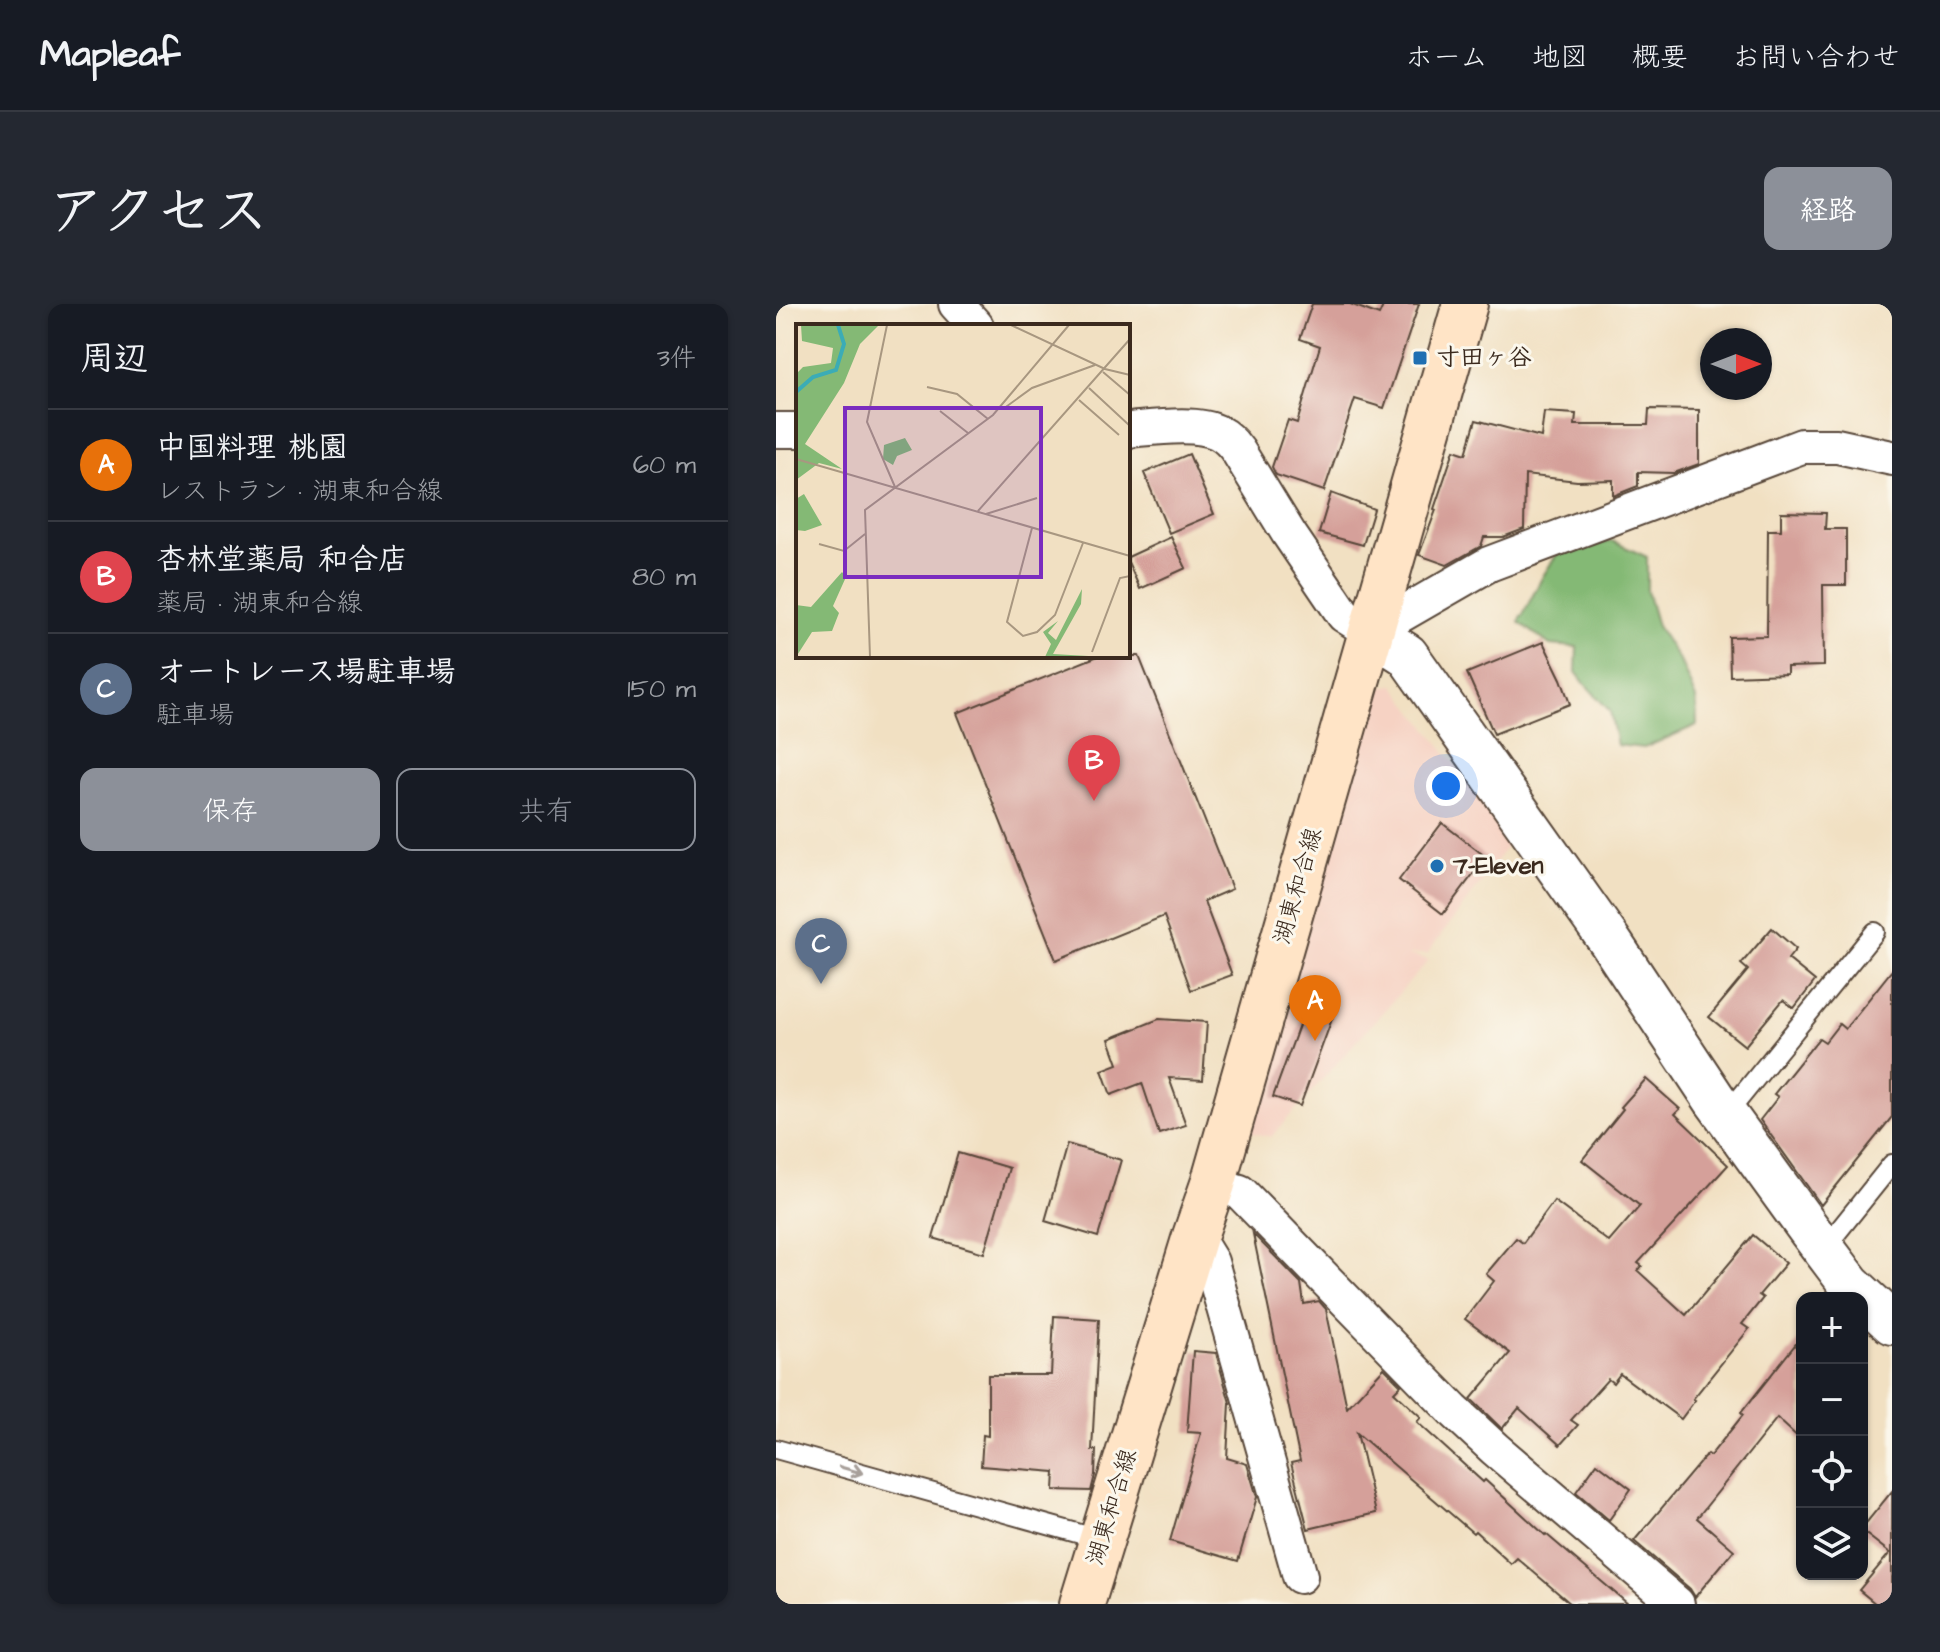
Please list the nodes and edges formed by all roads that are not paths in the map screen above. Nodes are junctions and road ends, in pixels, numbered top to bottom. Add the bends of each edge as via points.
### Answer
1 (956, 304) edge
2 (1465, 304) edge
3 (974, 324) edge
4 (1130, 430) edge
5 (1892, 458) edge
6 (1371, 632) junction
7 (1875, 932) dead end
8 (1726, 1115) junction
9 (1892, 1164) edge
10 (1213, 1184) junction
11 (1195, 1236) junction
12 (1823, 1250) junction
13 (1855, 1292) edge
14 (1868, 1303) edge
15 (1868, 1311) edge
16 (1892, 1323) edge
17 (1892, 1349) edge
18 (776, 1449) edge
19 (1102, 1540) junction
20 (1300, 1576) dead end
21 (1082, 1604) edge
22 (1677, 1604) edge

1 - 3 street
2 - 6 main road, 湖東和合線
4 - 6 street via 1206,428 1228,439 1344,615
5 - 6 street via 1837,446 1802,446 1489,564
6 - 8 street via 1407,655
6 - 10 main road, 湖東和合線
7 - 8 lane
8 - 12 street
9 - 12 lane
10 - 11 main road, 湖東和合線
10 - 22 street via 1240,1192 1474,1429
11 - 19 main road, 湖東和合線
11 - 20 street via 1211,1262
12 - 13 street
14 - 16 street
15 - 17 street
18 -> 19 lane
19 - 21 main road, 湖東和合線

